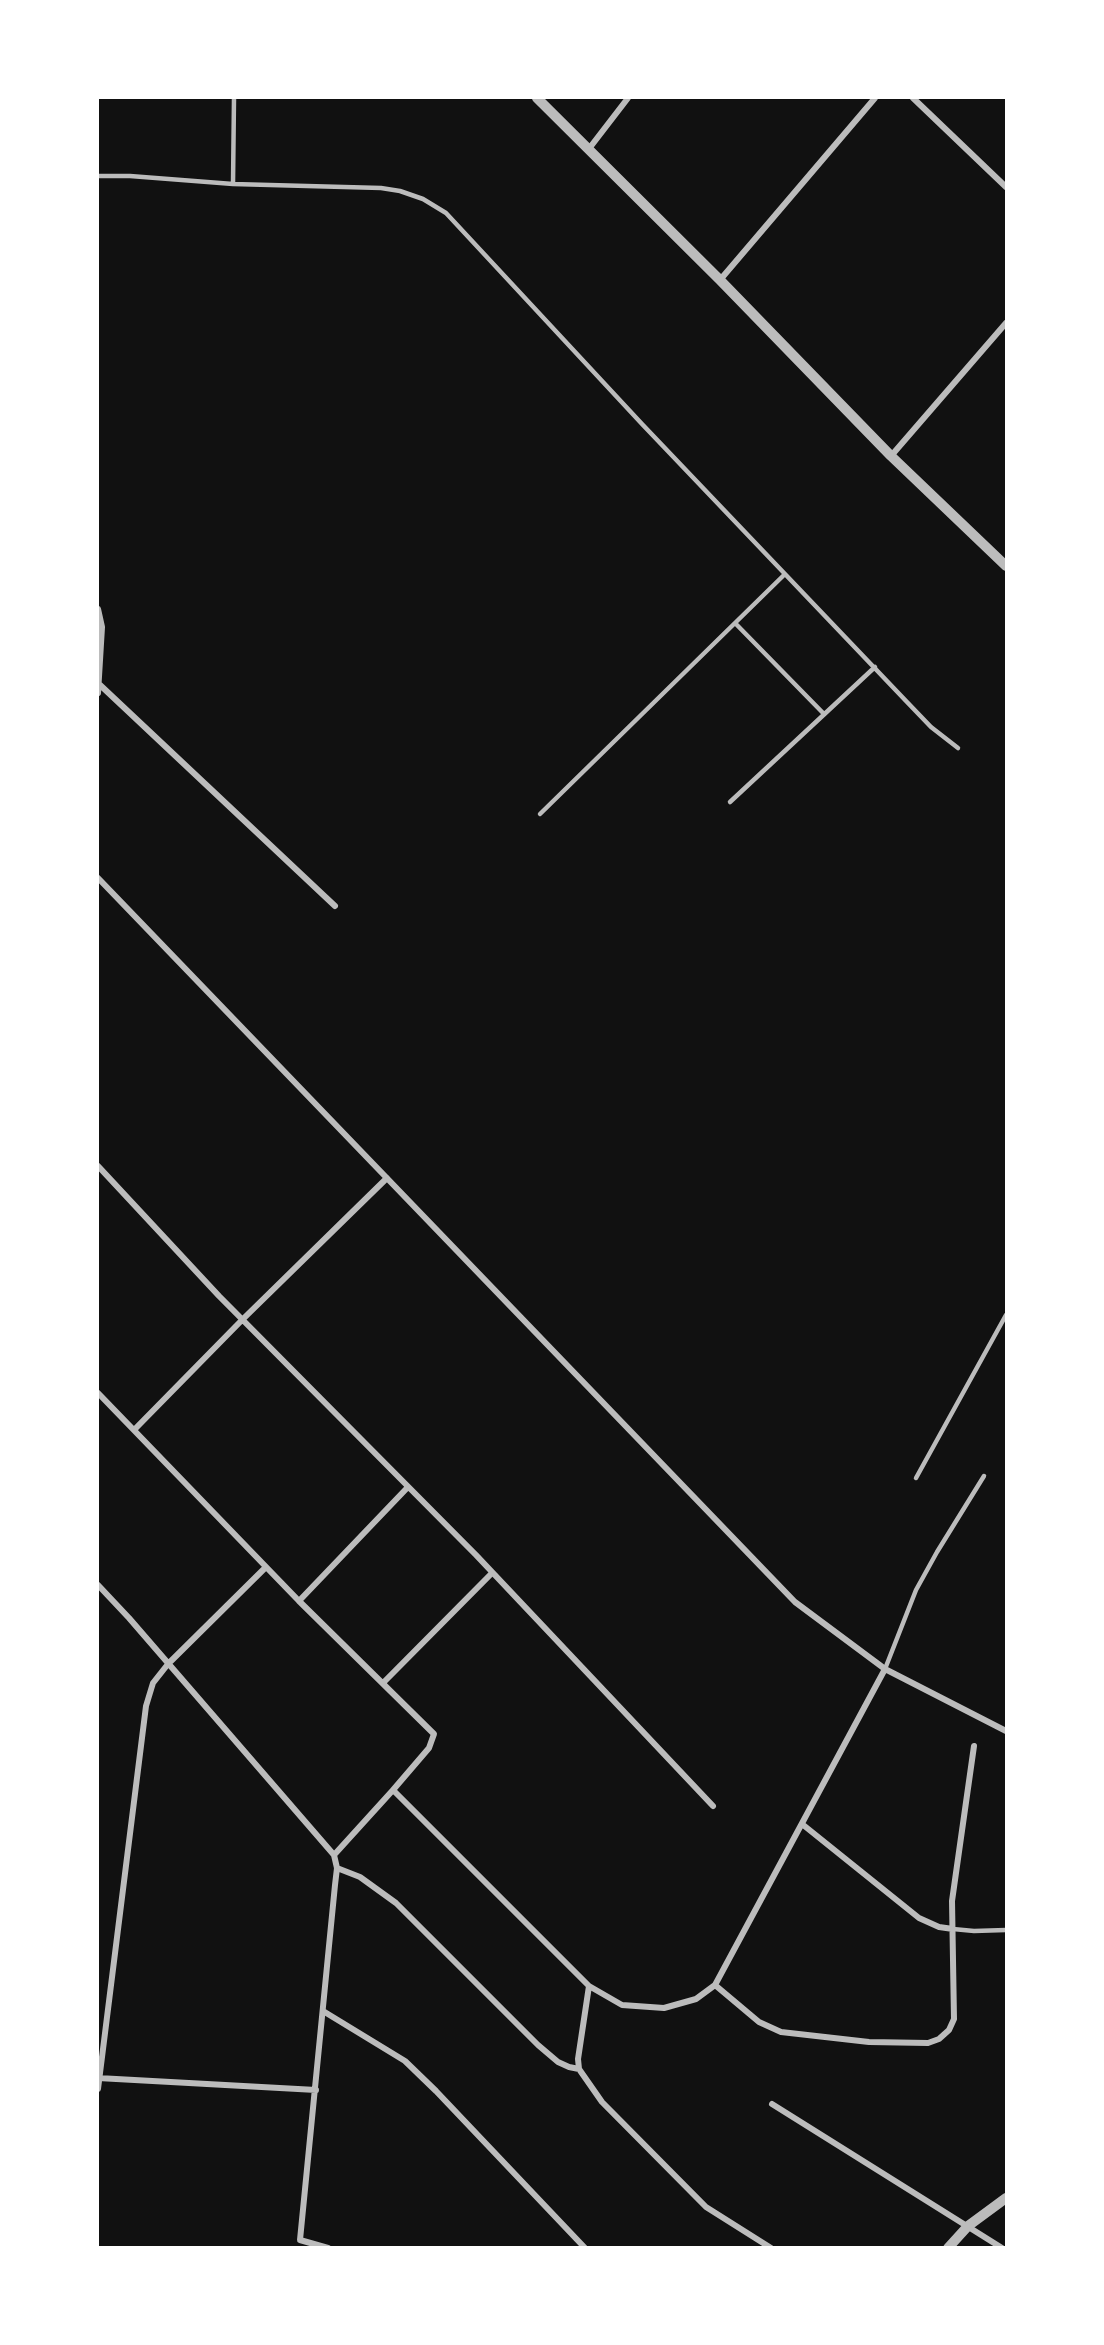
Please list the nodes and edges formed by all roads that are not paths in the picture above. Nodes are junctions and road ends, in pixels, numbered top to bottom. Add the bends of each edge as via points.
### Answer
1 (234, 98) edge
2 (537, 98) edge
3 (628, 98) edge
4 (875, 98) edge
5 (913, 98) edge
6 (588, 150) junction
7 (98, 176) edge
8 (233, 184) junction
9 (1006, 187) edge
10 (720, 280) junction
11 (1006, 323) edge
12 (891, 456) junction
13 (1005, 562) edge
14 (785, 574) junction
15 (98, 609) edge
16 (735, 623) junction
17 (875, 667) junction
18 (99, 684) edge
19 (98, 693) edge
20 (824, 714) junction
21 (958, 748) dead end
22 (730, 802) dead end
23 (540, 814) dead end
24 (98, 878) edge
25 (335, 906) dead end
26 (98, 1166) edge
27 (387, 1178) junction
28 (1006, 1315) edge
29 (242, 1320) junction
30 (98, 1393) edge
31 (134, 1430) junction
32 (984, 1476) dead end
33 (916, 1478) dead end
34 (408, 1487) junction
35 (266, 1567) junction
36 (492, 1573) junction
37 (98, 1585) edge
38 (299, 1601) junction
39 (168, 1664) junction
40 (885, 1669) junction
41 (382, 1683) junction
42 (1006, 1731) edge
43 (974, 1746) dead end
44 (393, 1790) junction
45 (713, 1806) dead end
46 (802, 1824) junction
47 (334, 1855) junction
48 (337, 1868) junction
49 (953, 1929) junction
50 (1006, 1930) edge
51 (715, 1985) junction
52 (589, 1986) junction
53 (323, 2011) junction
54 (579, 2069) junction
55 (98, 2078) edge
56 (98, 2089) edge
57 (316, 2090) junction
58 (772, 2104) dead end
59 (1006, 2198) edge
60 (968, 2226) junction
61 (300, 2240) junction
62 (298, 2247) edge
63 (328, 2247) edge
64 (585, 2247) edge
65 (771, 2247) edge
66 (948, 2247) edge
67 (1002, 2247) edge

1 - 8 lane
2 - 6 street
3 - 6 street
4 - 10 street
5 - 9 street
6 - 10 street
7 - 8 lane
8 - 14 lane via 381,188 423,199 446,213
10 - 12 street
11 - 12 street
12 - 13 street
14 - 16 lane
14 - 17 lane
15 - 18 street via 102,627
16 - 20 lane
16 - 23 lane
17 - 20 lane
17 - 21 lane via 932,727
18 - 19 street
18 - 25 street
20 - 22 lane
24 - 27 street
26 - 29 street
27 - 29 street
27 - 40 street via 795,1602
28 - 33 lane
29 - 31 street
29 - 34 street
30 - 31 street
31 - 35 street
32 - 40 lane via 916,1590
34 - 36 street
34 - 38 street
35 - 38 street
35 - 39 street
36 - 41 street
36 - 45 street
37 - 39 street
38 - 41 street
39 - 47 street
39 - 55 street via 153,1683 146,1706
40 - 42 street
40 - 46 street
41 - 44 street via 434,1734 429,1748
43 - 49 street via 952,1900
44 - 47 street
44 - 52 street
46 - 49 street via 919,1918
46 - 51 street
47 - 48 street
48 - 53 street
48 - 54 street via 360,1877 396,1903 538,2044 558,2062
49 - 50 lane
49 - 51 street via 954,2019 949,2030 928,2043 869,2042 782,2031 759,2022
51 - 52 street via 696,1999 664,2008 622,2005
52 - 54 street
53 - 57 street
53 - 64 street via 405,2061
54 - 65 street via 602,2102 706,2207
55 - 56 street
55 - 57 street
57 - 61 street
58 - 60 street
59 - 60 street
60 - 66 street
60 - 67 street
61 - 62 street
61 - 63 street

